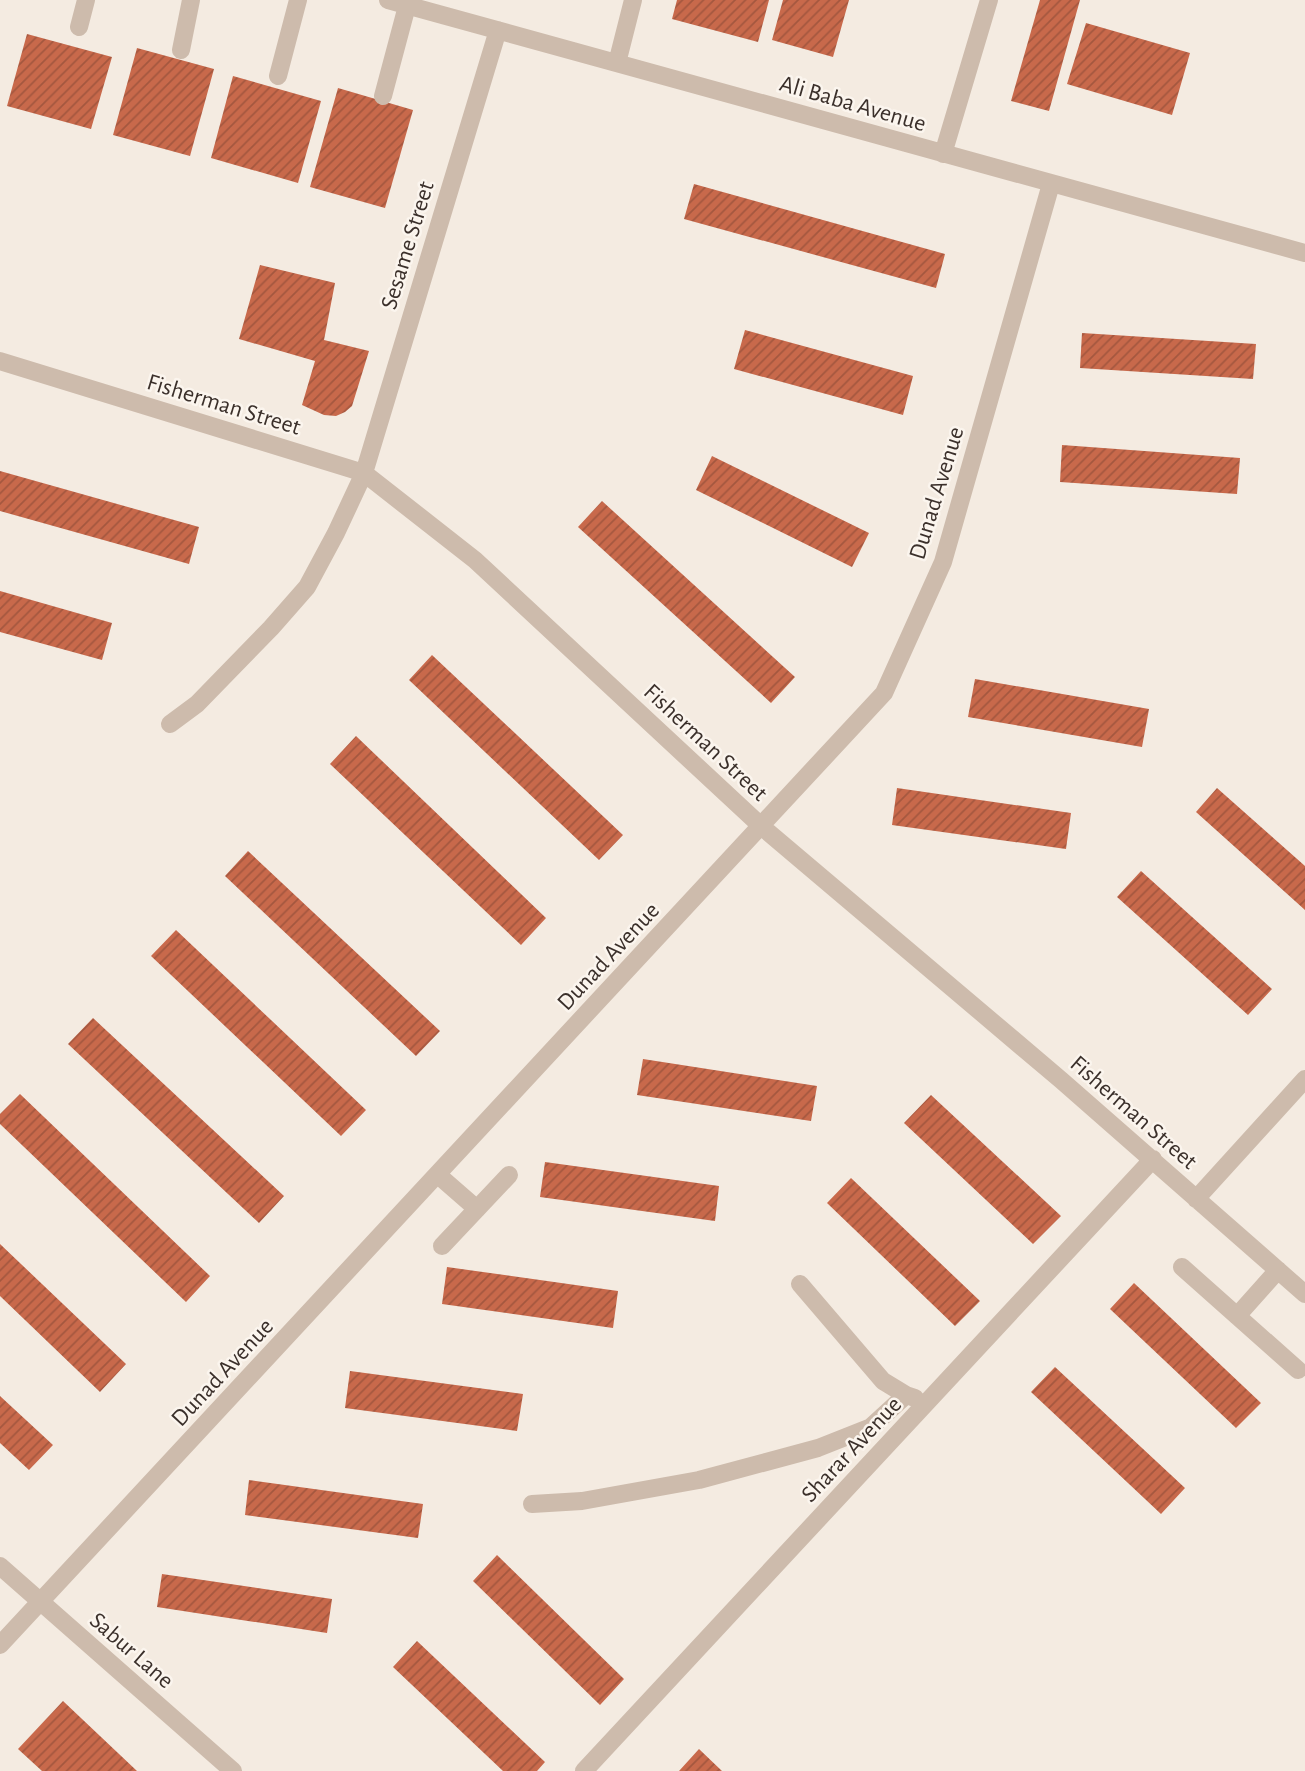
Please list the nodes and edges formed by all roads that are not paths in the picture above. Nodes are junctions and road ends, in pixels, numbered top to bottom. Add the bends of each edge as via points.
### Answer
1 (86, 0) edge
2 (191, 0) edge
3 (298, 0) edge
4 (387, 0) edge
5 (633, 0) edge
6 (989, 0) edge
7 (407, 6) junction
8 (79, 27) dead end
9 (498, 30) junction
10 (181, 50) dead end
11 (617, 62) junction
12 (278, 76) dead end
13 (383, 96) dead end
14 (943, 154) junction
15 (1051, 184) junction
16 (1305, 253) edge
17 (0, 361) edge
18 (364, 473) junction
19 (170, 724) dead end
20 (761, 826) junction
21 (1305, 1079) edge
22 (1153, 1159) junction
23 (438, 1175) junction
24 (509, 1175) dead end
25 (1196, 1199) junction
26 (477, 1209) junction
27 (442, 1246) dead end
28 (1182, 1267) dead end
29 (1278, 1270) junction
30 (800, 1284) dead end
31 (1305, 1294) edge
32 (1237, 1315) junction
33 (1298, 1370) dead end
34 (906, 1395) junction
35 (928, 1402) junction
36 (532, 1504) dead end
37 (0, 1566) edge
38 (41, 1603) junction
39 (0, 1645) edge
40 (233, 1771) edge
41 (584, 1771) edge

1 - 8 street
2 - 10 street
3 - 12 street
4 - 7 street, Ali Baba Avenue
5 - 11 street
6 - 14 street
7 - 9 street, Ali Baba Avenue
7 - 13 street
9 - 11 street, Ali Baba Avenue
9 - 18 street, Sesame Street
11 - 14 street, Ali Baba Avenue
14 - 15 street, Ali Baba Avenue
15 - 16 street, Ali Baba Avenue
15 - 20 street, Dunad Avenue via 943,562 884,693
17 - 18 street, Fisherman Street
18 - 19 street, Sesame Street via 307,587 197,704
18 - 20 street, Fisherman Street via 475,560
20 - 22 street, Fisherman Street
20 - 23 street, Dunad Avenue
21 - 25 street
22 - 25 street, Fisherman Street
22 - 35 street, Sharar Avenue
23 - 26 street
23 - 38 street, Dunad Avenue
24 - 26 street
25 - 29 street, Fisherman Street
26 - 27 street
28 - 32 street
29 - 31 street, Fisherman Street
29 - 32 street
30 - 34 street via 883,1381
32 - 33 street
34 - 35 street
34 - 36 street via 871,1427 818,1448 699,1480 582,1501
35 - 41 street, Sharar Avenue
37 - 38 street, Sabur Lane
38 - 39 street, Dunad Avenue
38 - 40 street, Sabur Lane

